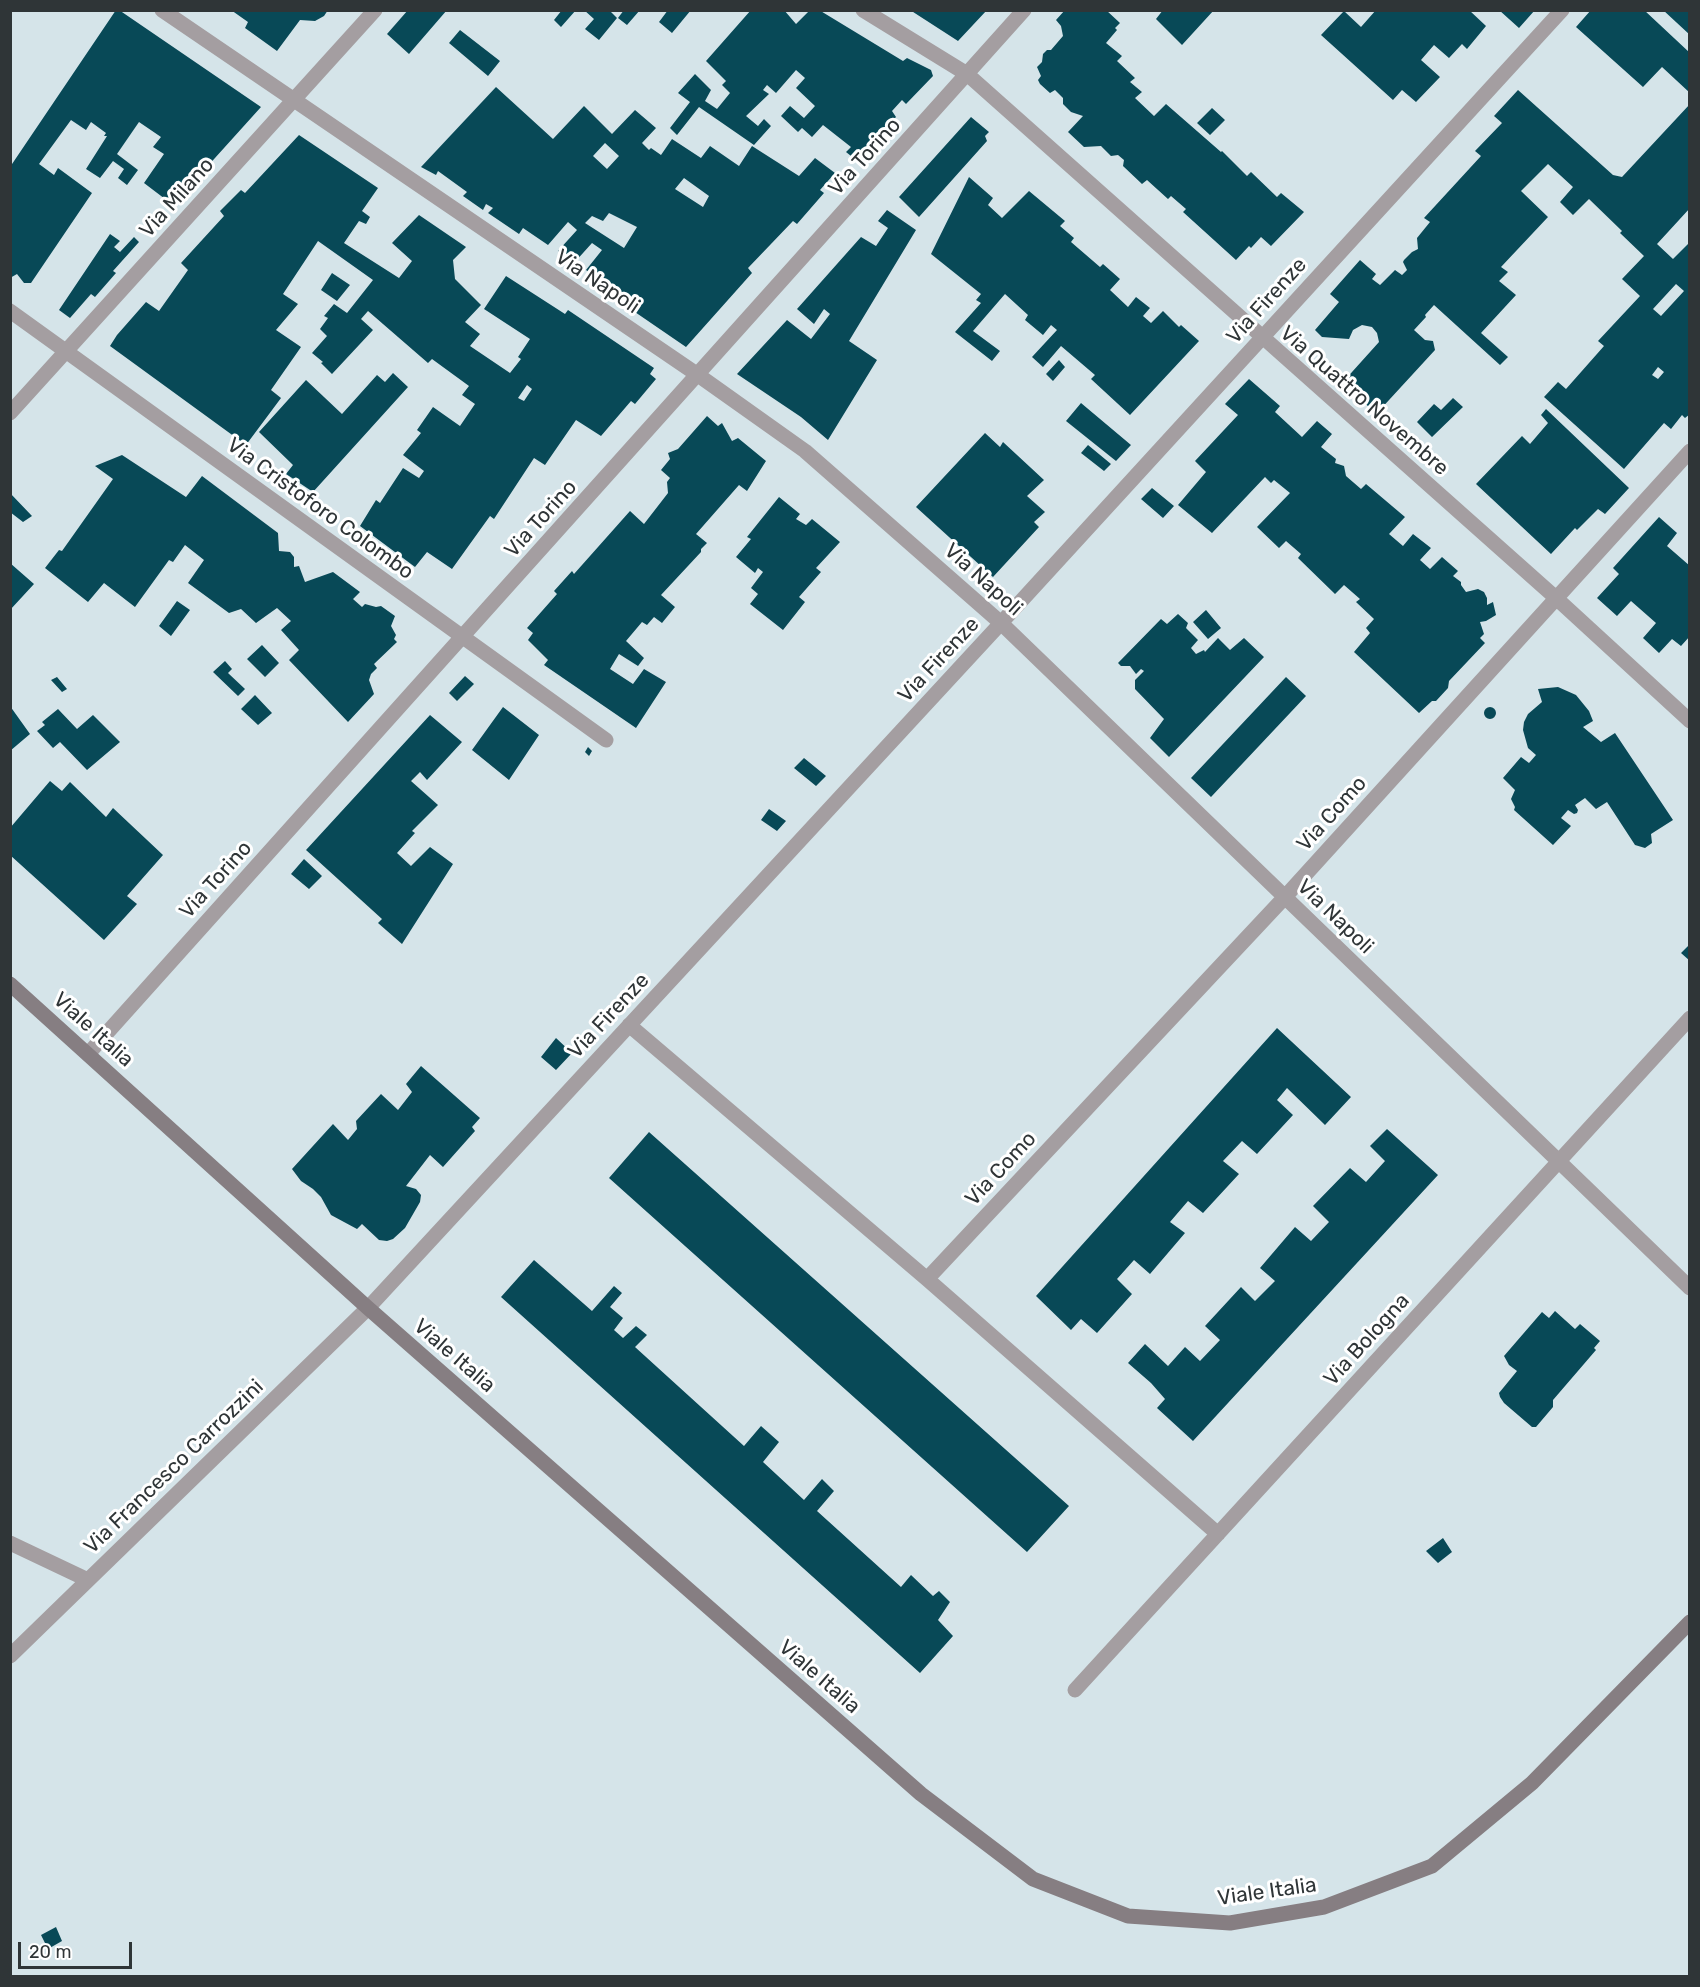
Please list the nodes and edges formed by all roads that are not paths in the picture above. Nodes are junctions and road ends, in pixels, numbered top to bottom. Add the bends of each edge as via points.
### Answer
1 (162, 10) edge
2 (375, 10) edge
3 (863, 10) edge
4 (1024, 10) edge
5 (1562, 10) edge
6 (967, 74) junction
7 (293, 101) junction
8 (10, 311) edge
9 (1262, 338) junction
10 (66, 352) junction
11 (698, 375) junction
12 (10, 413) edge
13 (1689, 451) edge
14 (1556, 598) junction
15 (1001, 623) junction
16 (463, 637) junction
17 (1689, 722) edge
18 (606, 740) dead end
19 (1284, 898) junction
20 (10, 984) edge
21 (1689, 1018) edge
22 (630, 1024) junction
23 (88, 1054) junction
24 (1558, 1162) junction
25 (927, 1279) junction
26 (1689, 1288) edge
27 (368, 1308) junction
28 (1218, 1534) junction
29 (10, 1543) edge
30 (88, 1580) junction
31 (1689, 1622) edge
32 (10, 1656) edge
33 (1075, 1690) dead end

1 - 7 street, Via Napoli
2 - 7 street, Via Milano
3 - 6 street, Via Quattro Novembre
4 - 6 street, Via Torino
5 - 9 street, Via Firenze
6 - 9 street, Via Quattro Novembre
6 - 11 street, Via Torino
7 - 10 street, Via Milano
7 - 11 street, Via Napoli
8 - 10 street, Via Cristoforo Colombo
9 - 14 street, Via Quattro Novembre
9 - 15 street, Via Firenze
10 - 12 street, Via Milano
10 - 16 street, Via Cristoforo Colombo
11 - 15 street, Via Napoli via 805,452
11 - 16 street, Via Torino
13 - 14 street, Via Como
14 - 17 street, Via Quattro Novembre
14 - 19 street, Via Como
15 - 19 street, Via Napoli
15 - 22 street, Via Firenze
16 - 18 street, Via Cristoforo Colombo
16 - 23 street, Via Torino
19 - 24 street, Via Napoli
19 - 25 street, Via Como
20 - 23 street, Viale Italia
21 - 24 street, Via Bologna
22 - 25 street
22 - 27 street, Via Firenze
23 - 27 street, Viale Italia
24 - 26 street, Via Napoli
24 - 28 street, Via Bologna
25 - 28 street
27 - 30 street, Via Francesco Carrozzini
27 - 31 street, Viale Italia via 921,1794 1033,1879 1128,1916 1230,1923 1324,1906 1432,1866 1532,1783
28 - 33 street, Via Bologna
29 - 30 street
30 - 32 street, Via Francesco Carrozzini

